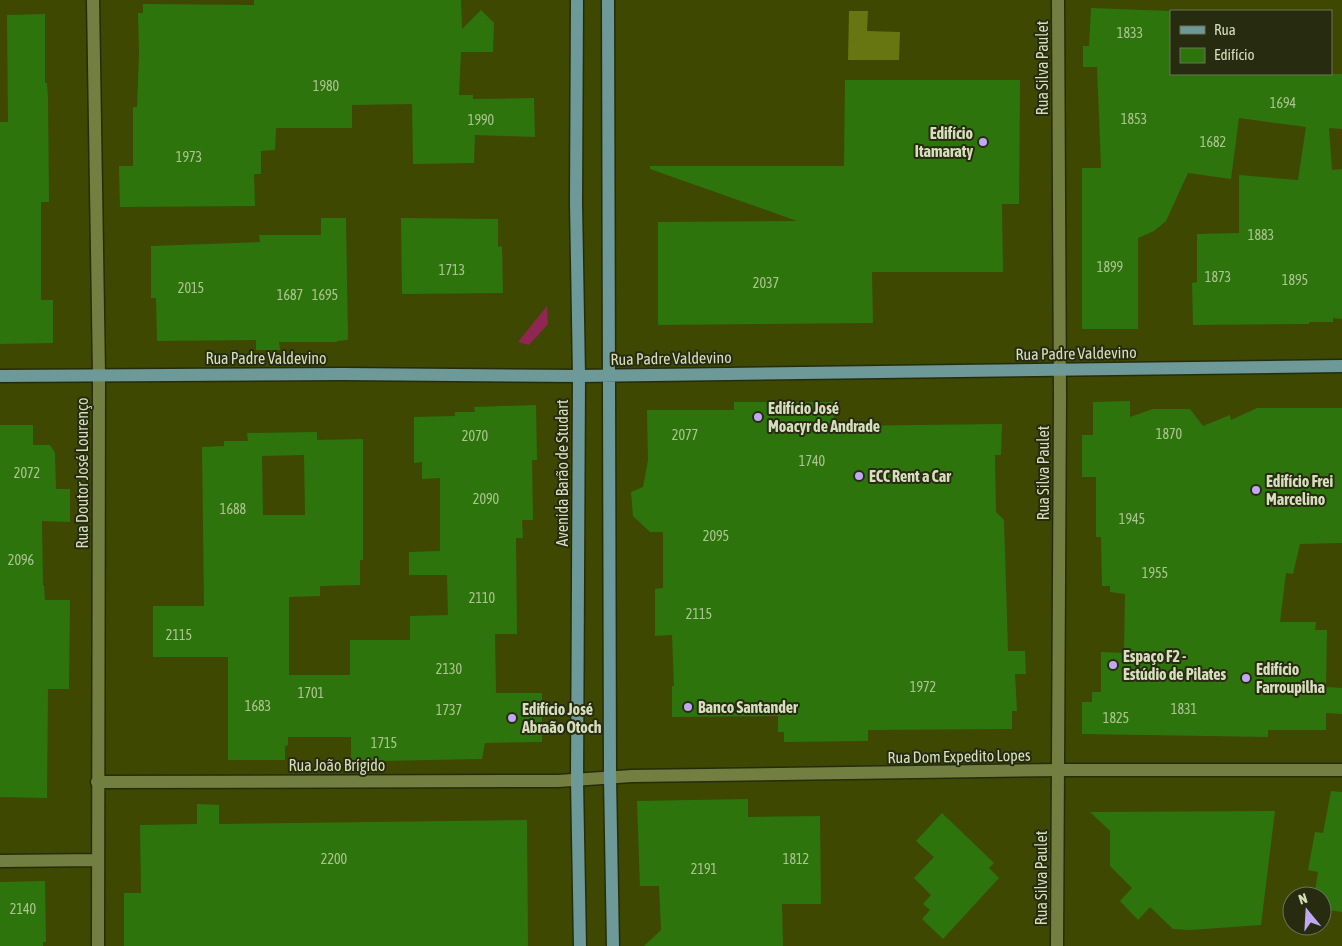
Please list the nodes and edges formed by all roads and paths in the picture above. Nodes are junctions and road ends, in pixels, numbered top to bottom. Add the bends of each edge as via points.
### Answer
1 (93, 0) edge
2 (577, 0) edge
3 (608, 0) edge
4 (1058, 0) edge
5 (1342, 366) edge
6 (1060, 369) junction
7 (99, 374) junction
8 (609, 375) junction
9 (0, 376) edge
10 (579, 376) junction
11 (1059, 770) junction
12 (1342, 770) edge
13 (610, 778) junction
14 (576, 780) junction
15 (97, 782) junction
16 (98, 860) junction
17 (0, 861) edge
18 (98, 946) edge
19 (580, 946) edge
20 (613, 946) edge
21 (1057, 946) edge

1 - 7 street, Rua Doutor José Lourenço
2 - 10 main road, Avenida Barão de Studart
3 - 8 main road
4 - 6 street, Rua Silva Paulet
5 - 6 main road, Rua Padre Valdevino
6 - 8 main road, Rua Padre Valdevino
6 - 11 street, Rua Silva Paulet
7 - 9 main road, Rua Padre Valdevino
7 - 10 main road, Rua Padre Valdevino
7 - 15 street, Rua Doutor José Lourenço
8 - 10 main road, Rua Padre Valdevino
8 - 13 main road
10 - 14 main road, Avenida Barão de Studart
11 - 12 street, Rua Dom Expedito Lopes
11 - 13 street, Rua Dom Expedito Lopes
11 - 21 street, Rua Silva Paulet
13 - 14 street, Rua Dom Expedito Lopes
13 - 20 main road
14 - 15 street, Rua João Brígido
14 - 19 main road, Avenida Barão de Studart
15 - 16 street, Rua Doutor José Lourenço
16 - 17 street
16 - 18 street, Rua Doutor José Lourenço

